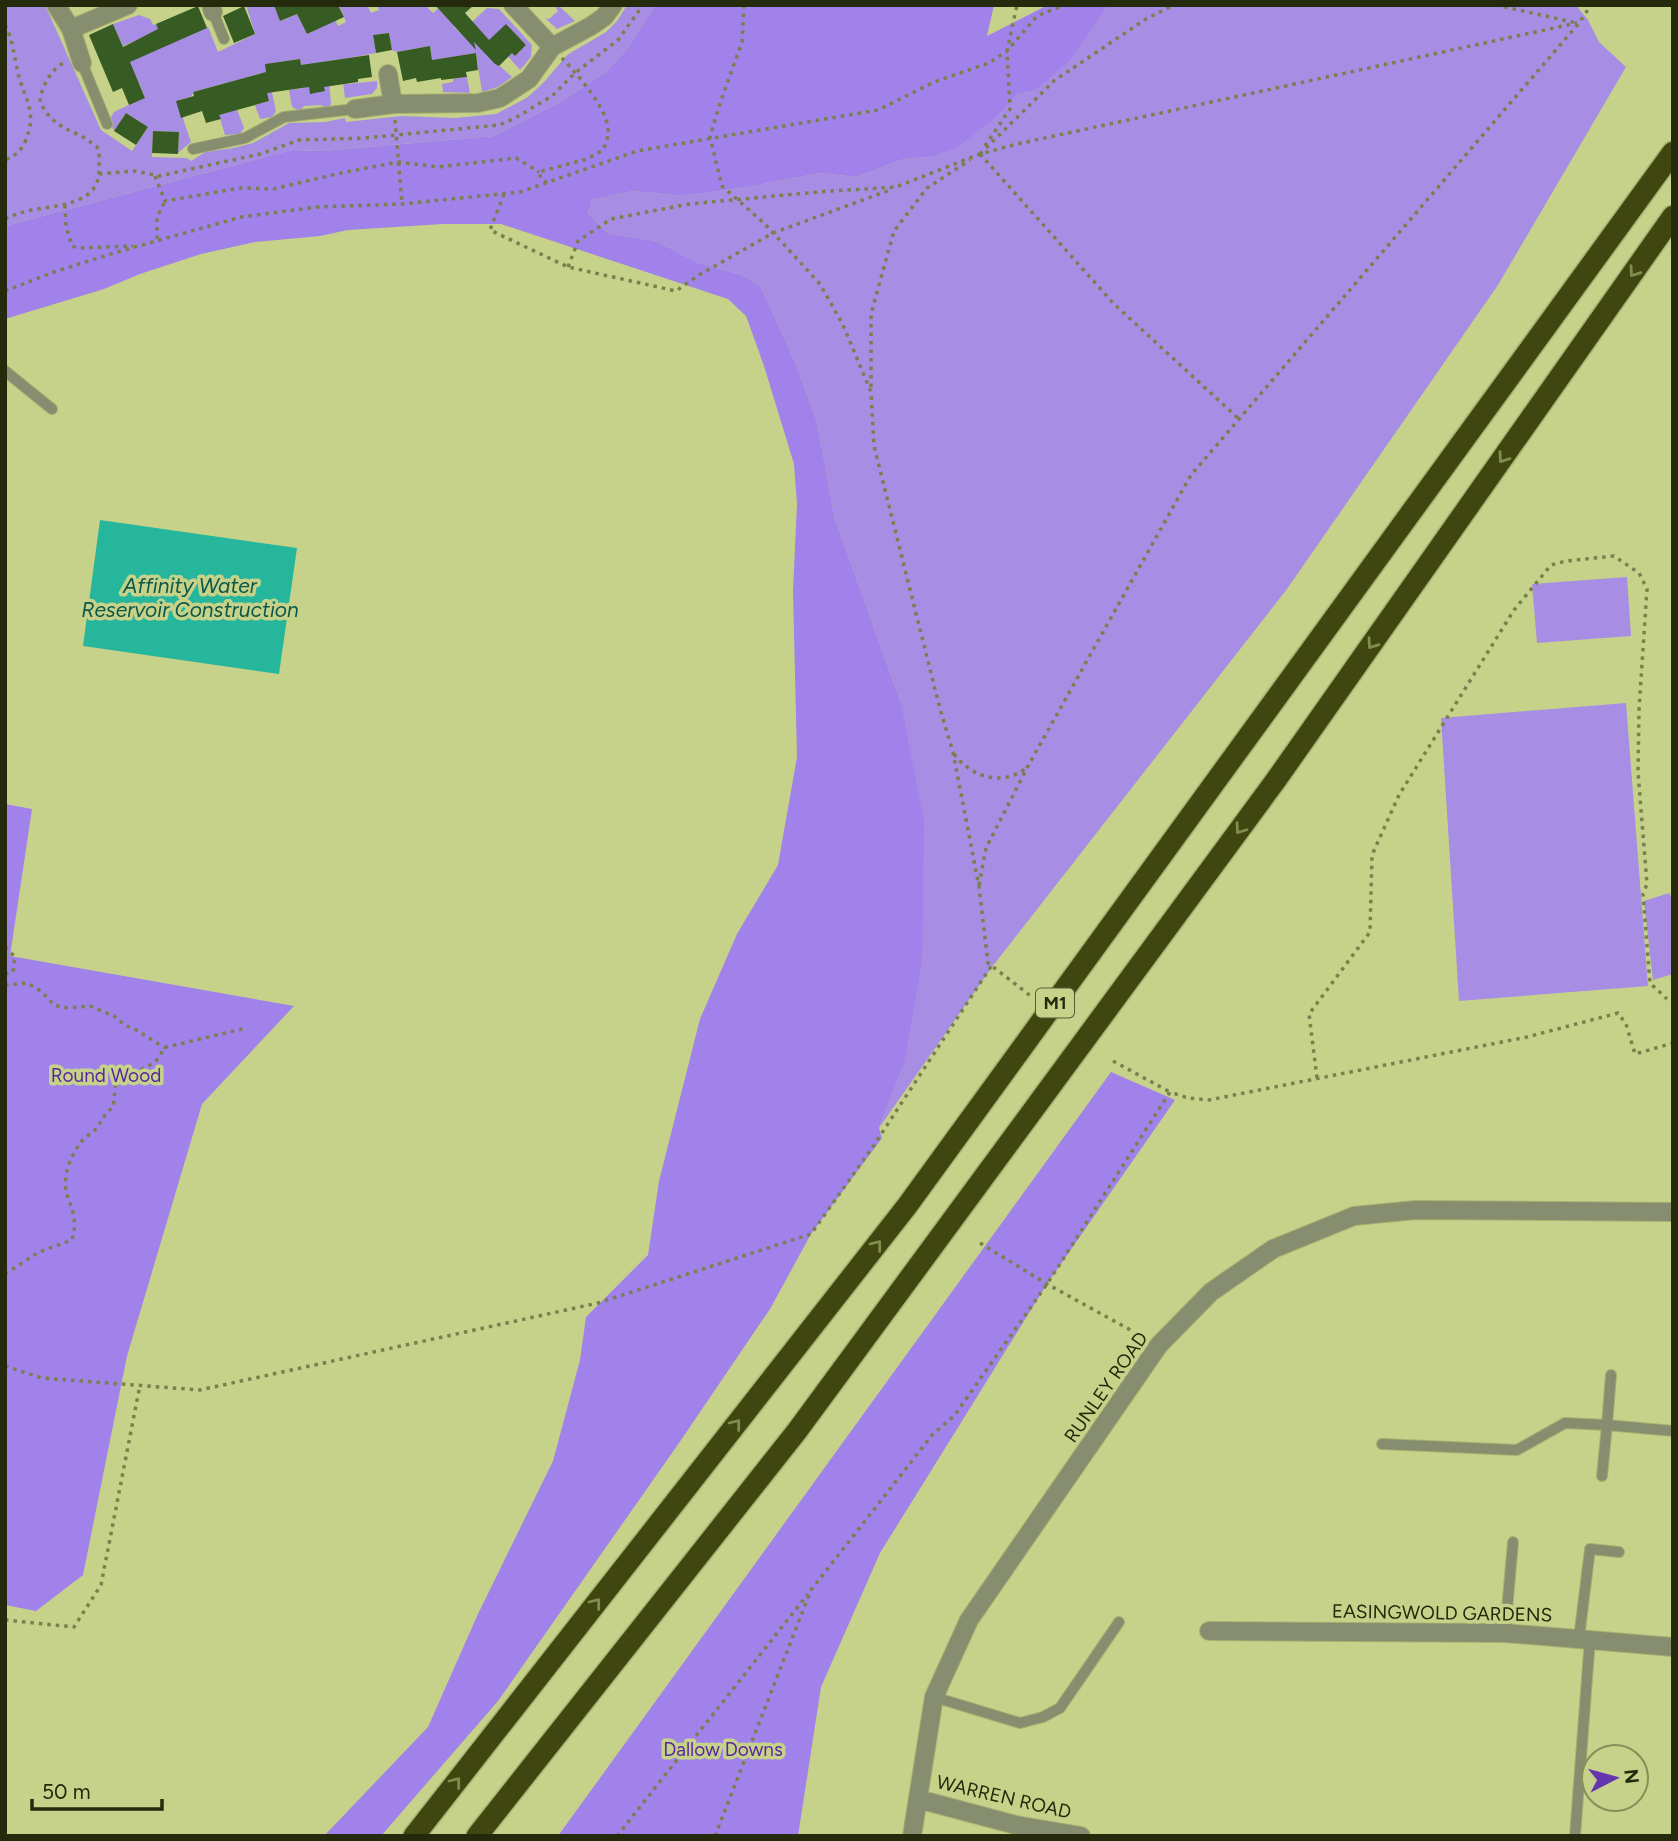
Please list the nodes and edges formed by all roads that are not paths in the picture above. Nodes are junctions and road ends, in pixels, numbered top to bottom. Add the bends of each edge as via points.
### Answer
1 (56, 5) edge
2 (128, 5) edge
3 (513, 5) edge
4 (613, 5) edge
5 (212, 9) edge
6 (71, 29) junction
7 (224, 39) dead end
8 (552, 47) junction
9 (81, 60) joint
10 (388, 74) dead end
11 (393, 104) junction
12 (355, 108) joint
13 (107, 124) dead end
14 (193, 149) dead end
15 (1673, 152) edge
16 (1673, 216) edge
17 (5, 371) edge
18 (52, 408) dead end
19 (1673, 1212) edge
20 (1611, 1375) dead end
21 (1607, 1425) junction
22 (1673, 1431) edge
23 (1382, 1444) dead end
24 (1602, 1476) dead end
25 (1513, 1542) dead end
26 (1619, 1552) dead end
27 (1119, 1622) dead end
28 (1209, 1630) dead end
29 (1505, 1633) junction
30 (1585, 1638) junction
31 (1673, 1647) edge
32 (934, 1697) junction
33 (918, 1800) junction
34 (414, 1836) edge
35 (477, 1836) edge
36 (912, 1836) edge
37 (1080, 1836) edge
38 (1575, 1836) edge

1 - 6 street
2 - 6 street
3 - 8 street
4 - 8 street via 591,26
5 - 7 lane
6 - 9 street
8 - 11 street via 529,79 500,98 472,104
9 - 13 lane
10 - 11 street
11 - 12 street
12 - 14 lane via 284,117 245,138
34 -> 15 highway, M1 via 907,1206
16 -> 35 highway, M1 via 1276,780 797,1431
17 - 18 lane
19 - 32 street, RUNLEY ROAD via 1416,1210 1354,1216 1273,1249 1212,1292 1158,1345 969,1620
20 - 21 lane
21 - 22 lane
21 - 23 lane via 1565,1423 1517,1450
21 - 24 lane
25 - 29 lane
26 - 30 lane via 1591,1549
27 - 32 lane via 1060,1709 1043,1717 1020,1723
28 - 29 street, EASINGWOLD GARDENS
29 - 30 street, EASINGWOLD GARDENS
30 - 31 street, EASINGWOLD GARDENS
30 - 38 lane
32 - 33 street, RUNLEY ROAD
33 - 36 street, RUNLEY ROAD
33 - 37 street, WARREN ROAD

